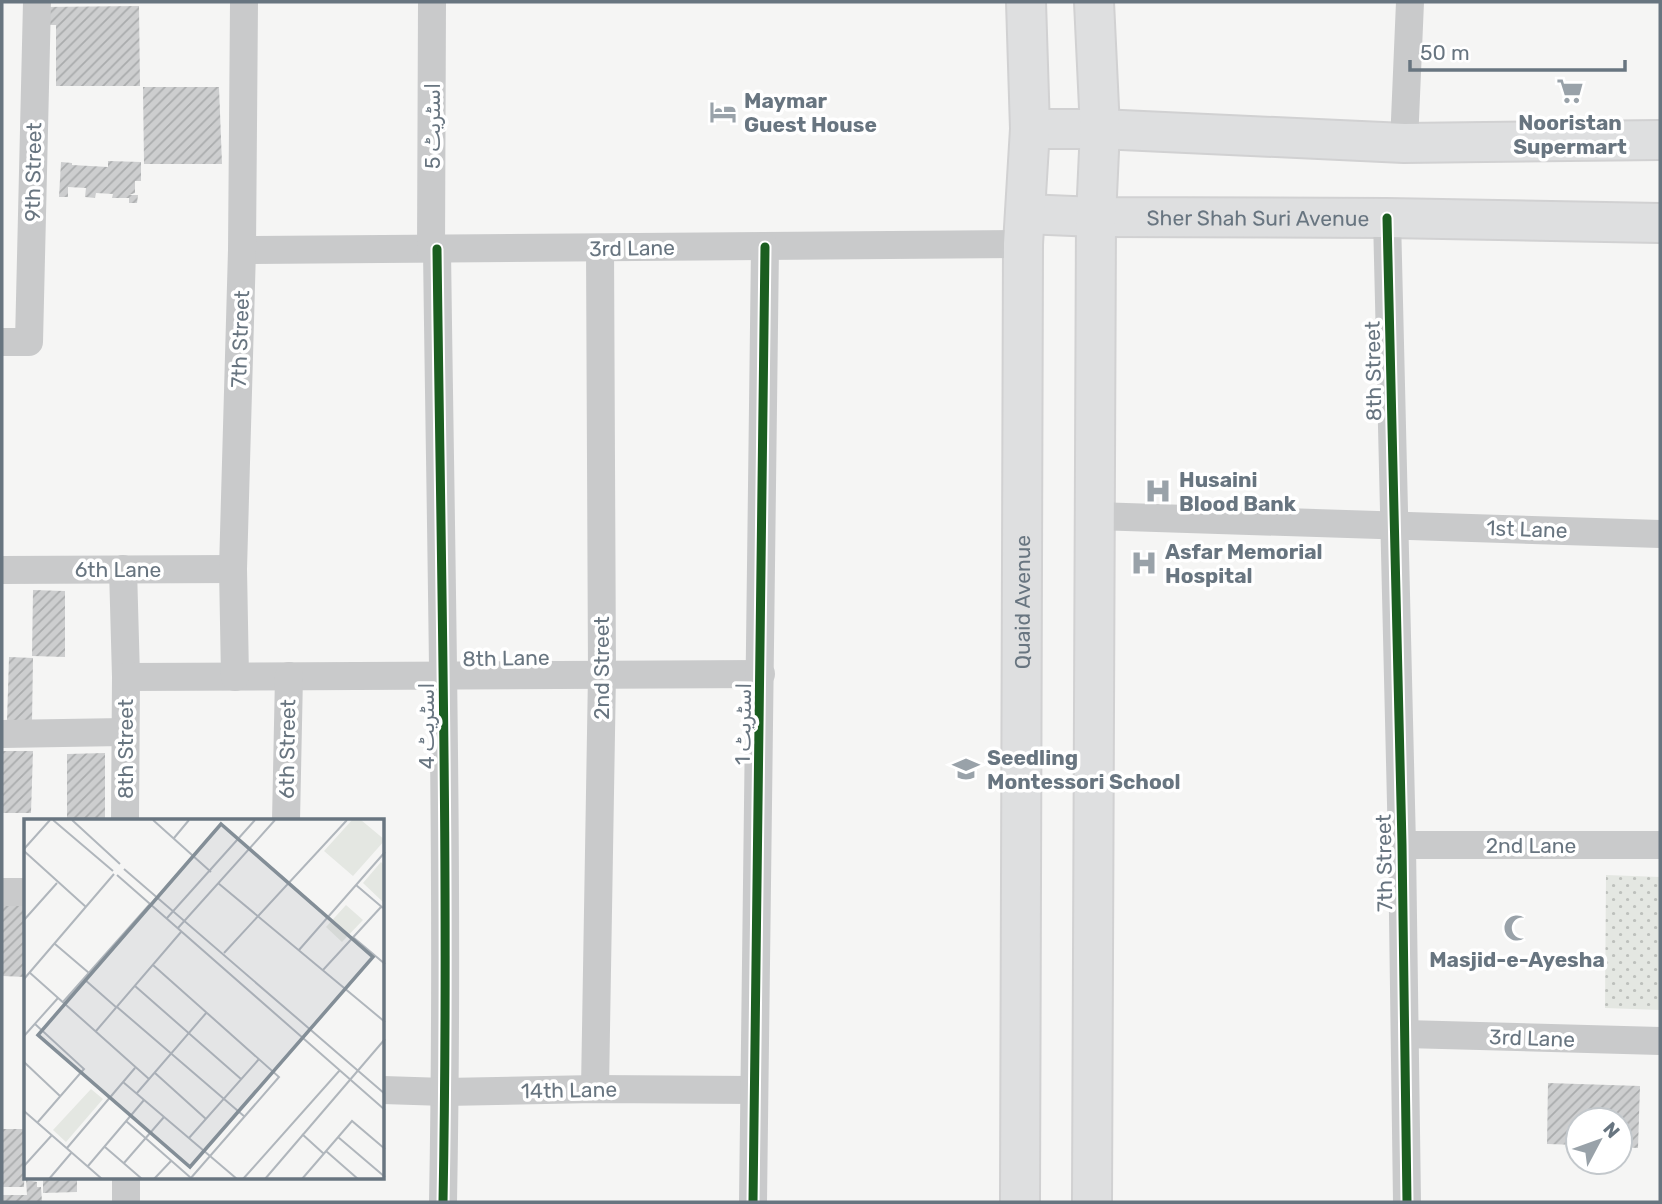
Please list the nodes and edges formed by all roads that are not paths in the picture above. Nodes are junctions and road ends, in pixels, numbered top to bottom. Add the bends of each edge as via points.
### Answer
1 (37, 2) edge
2 (244, 2) edge
3 (432, 2) edge
4 (1026, 2) edge
5 (1094, 2) edge
6 (1410, 2) edge
7 (1030, 129) junction
8 (1100, 129) junction
9 (1660, 140) edge
10 (1405, 143) junction
11 (1096, 217) junction
12 (1387, 218) junction
13 (1660, 223) edge
14 (1024, 229) junction
15 (765, 247) junction
16 (600, 248) junction
17 (434, 249) junction
18 (242, 250) junction
19 (15, 342) edge
20 (1095, 516) junction
21 (1395, 524) junction
22 (1660, 534) edge
23 (122, 569) junction
24 (233, 569) junction
25 (2, 570) edge
26 (602, 674) junction
27 (761, 674) junction
28 (289, 676) junction
29 (126, 677) junction
30 (235, 677) junction
31 (443, 677) junction
32 (124, 733) junction
33 (2, 734) edge
34 (125, 819) edge
35 (286, 819) edge
36 (1402, 845) junction
37 (1660, 845) edge
38 (2, 892) edge
39 (24, 892) edge
40 (1405, 1034) junction
41 (1660, 1041) edge
42 (595, 1089) junction
43 (385, 1090) edge
44 (754, 1090) junction
45 (445, 1092) junction
46 (127, 1180) edge
47 (127, 1202) edge
48 (443, 1202) edge
49 (752, 1202) edge
50 (1020, 1202) edge
51 (1092, 1202) edge
52 (1407, 1202) edge

1 - 19 street, 9th Street
2 - 18 street, 7th Street
3 - 17 street, اسٹریٹ 5
4 - 7 main road, Quaid Avenue
5 - 8 main road
6 - 10 street
7 - 8 main road
7 - 14 main road, Quaid Avenue
8 - 10 main road
8 - 11 main road
9 - 10 main road
11 - 12 main road, Sher Shah Suri Avenue
11 - 14 main road, Sher Shah Suri Avenue
11 - 20 main road
12 - 13 main road, Sher Shah Suri Avenue
12 - 21 street, 8th Street
14 - 15 street, 3rd Lane
14 - 50 main road, Quaid Avenue
15 - 16 street, 3rd Lane
15 - 27 street, اسٹریٹ 1
16 - 17 street, 3rd Lane
16 - 26 street, 2nd Street
17 - 18 street, 3rd Lane
17 - 31 street, اسٹریٹ 4
18 - 24 street, 7th Street
20 - 21 street, 1st Lane
20 - 51 main road
21 - 22 street, 1st Lane
21 - 36 street, 7th Street
23 - 24 street, 6th Lane
23 - 25 street, 6th Lane
23 - 29 street, 8th Street
24 - 30 street, 7th Street
26 - 27 street, 8th Lane
26 - 31 street, 8th Lane
26 - 42 street, 2nd Street
27 - 44 street, اسٹریٹ 1
28 - 30 street, 8th Lane
28 - 31 street, 8th Lane
28 - 35 street, 6th Street
29 - 30 street, 8th Lane
29 - 32 street, 8th Street
31 - 45 street, اسٹریٹ 4
32 - 33 street
32 - 34 street, 8th Street
36 - 37 street, 2nd Lane
36 - 40 street, 7th Street
38 - 39 street
40 - 41 street, 3rd Lane
40 - 52 street, 7th Street
42 - 44 street, 14th Lane
42 - 45 street, 14th Lane
43 - 45 street, 14th Lane
44 - 49 street, اسٹریٹ 1
45 - 48 street, اسٹریٹ 4
46 - 47 street

